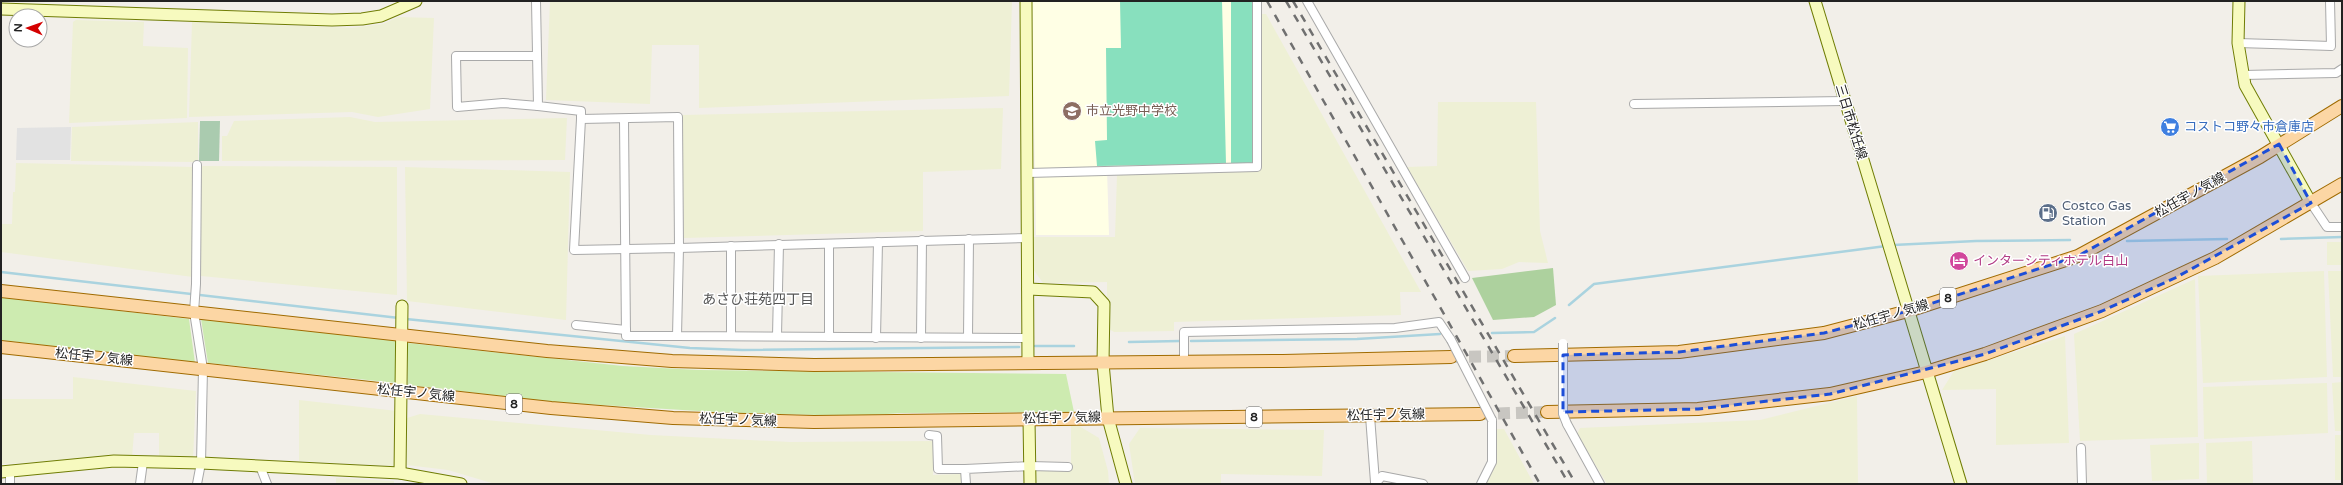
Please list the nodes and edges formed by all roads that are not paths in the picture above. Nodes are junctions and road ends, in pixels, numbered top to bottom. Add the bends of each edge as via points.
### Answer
1 (416, 1) edge
2 (536, 1) edge
3 (1026, 1) edge
4 (1257, 1) edge
5 (1307, 1) edge
6 (1814, 1) edge
7 (2239, 1) edge
8 (2330, 1) edge
9 (1, 9) edge
10 (2238, 43) junction
11 (536, 56) junction
12 (2342, 69) edge
13 (2244, 75) junction
14 (1844, 101) junction
15 (1634, 104) dead end
16 (538, 106) junction
17 (2342, 106) edge
18 (581, 119) junction
19 (624, 120) junction
20 (2279, 144) junction
21 (197, 165) dead end
22 (1028, 173) junction
23 (2342, 184) edge
24 (2311, 203) junction
25 (2342, 227) edge
26 (1028, 238) junction
27 (969, 239) junction
28 (922, 240) junction
29 (878, 242) junction
30 (779, 244) junction
31 (829, 244) junction
32 (731, 246) junction
33 (679, 248) junction
34 (626, 249) junction
35 (1465, 278) dead end
36 (1028, 289) junction
37 (1, 291) edge
38 (402, 309) dead end
39 (1908, 311) junction
40 (194, 312) junction
41 (576, 325) dead end
42 (403, 329) junction
43 (626, 330) junction
44 (678, 336) junction
45 (731, 336) junction
46 (777, 336) junction
47 (829, 337) junction
48 (968, 337) junction
49 (876, 338) junction
50 (921, 338) junction
51 (1029, 338) junction
52 (1563, 342) dead end
53 (1, 347) edge
54 (1514, 356) tunnel mouth
55 (1451, 357) tunnel mouth
56 (1184, 362) junction
57 (1028, 363) junction
58 (1103, 363) junction
59 (203, 369) junction
60 (1926, 372) junction
61 (402, 391) junction
62 (1547, 412) tunnel mouth
63 (1480, 414) tunnel mouth
64 (1370, 416) junction
65 (1108, 418) junction
66 (1029, 419) junction
67 (928, 436) dead end
68 (2081, 448) dead end
69 (144, 462) junction
70 (201, 463) junction
71 (260, 466) junction
72 (1030, 466) junction
73 (1068, 468) dead end
74 (966, 469) junction
75 (5, 472) edge
76 (400, 473) junction
77 (1375, 483) edge
78 (10, 484) edge
79 (140, 484) edge
80 (198, 484) edge
81 (268, 484) edge
82 (462, 484) edge
83 (966, 484) edge
84 (1030, 484) edge
85 (1126, 484) edge
86 (1423, 484) edge
87 (1481, 484) edge
88 (1600, 484) edge
89 (1961, 484) edge
90 (2082, 484) edge

1 - 9 street via 381,16 332,20
2 - 11 street
3 - 22 street
4 - 22 street via 1257,167
5 - 35 street
6 - 14 street, 三日市松任線
7 - 10 street
8 - 10 street via 2331,46
10 - 13 street
11 - 16 street
11 - 16 street via 456,56 457,107 503,103
12 - 13 street via 2336,73
13 - 20 street via 2245,85
14 - 15 street
14 - 39 street, 三日市松任線
16 - 18 street via 581,111
17 - 20 main road, 松任宇ノ気線 / 8
18 - 19 street
18 - 34 street via 574,250
19 - 33 street via 678,117
19 - 34 street
20 - 24 street
20 - 39 main road, 松任宇ノ気線 / 8 via 2260,157 2078,256
21 - 40 street
22 - 26 street
23 - 24 main road
24 - 25 street via 2327,228
24 - 60 main road via 2216,258 2102,311 1985,354
26 - 27 street
26 - 36 street
27 - 28 street
27 - 48 street
28 - 29 street
28 - 50 street
29 - 31 street
29 - 49 street
30 - 31 street
30 - 32 street
30 - 46 street
31 - 47 street
32 - 33 street
32 - 45 street
33 - 34 street
33 - 44 street
34 - 43 street
36 - 51 street
36 - 58 street via 1093,292 1104,304
37 - 40 main road
38 - 42 street
39 - 54 main road, 松任宇ノ気線 / 8 via 1824,333 1679,352
39 - 60 street, 三日市松任線
40 - 42 main road
40 - 59 street
41 - 43 street
42 - 57 main road via 548,351 672,361 814,365
42 - 61 street
43 - 44 street via 626,336
44 - 45 street
45 - 46 street
46 - 47 street
47 - 49 street
48 - 50 street
48 - 51 street
49 - 50 street
51 - 57 street
52 - 88 street, bridge via 1563,414
53 - 59 main road, 松任宇ノ気線 / 8
55 - 56 main road
56 - 58 main road
56 - 87 street, bridge via 1184,332 1388,328 1439,322 1452,340 1492,420 1492,462
57 - 58 main road
58 - 65 street
59 - 61 main road, 松任宇ノ気線 / 8
59 - 70 street
60 - 62 main road via 1830,394 1698,409
60 - 89 street, 三日市松任線
61 - 66 main road, 松任宇ノ気線 / 8 via 552,408 724,420 814,422
61 - 76 street
63 - 64 main road, 松任宇ノ気線 / 8
64 - 65 main road, 松任宇ノ気線 / 8
64 - 77 street
65 - 66 main road, 松任宇ノ気線 / 8
65 - 85 street
66 - 72 street
67 - 74 street via 937,436 938,469
68 - 90 street
69 - 70 street
69 - 75 street via 114,461
69 - 79 street
70 - 71 street
70 - 80 street
71 - 76 street
71 - 81 street
72 - 73 street
72 - 74 street
72 - 84 street
74 - 83 street
75 - 78 street
76 - 82 street
77 - 86 street via 1382,476

